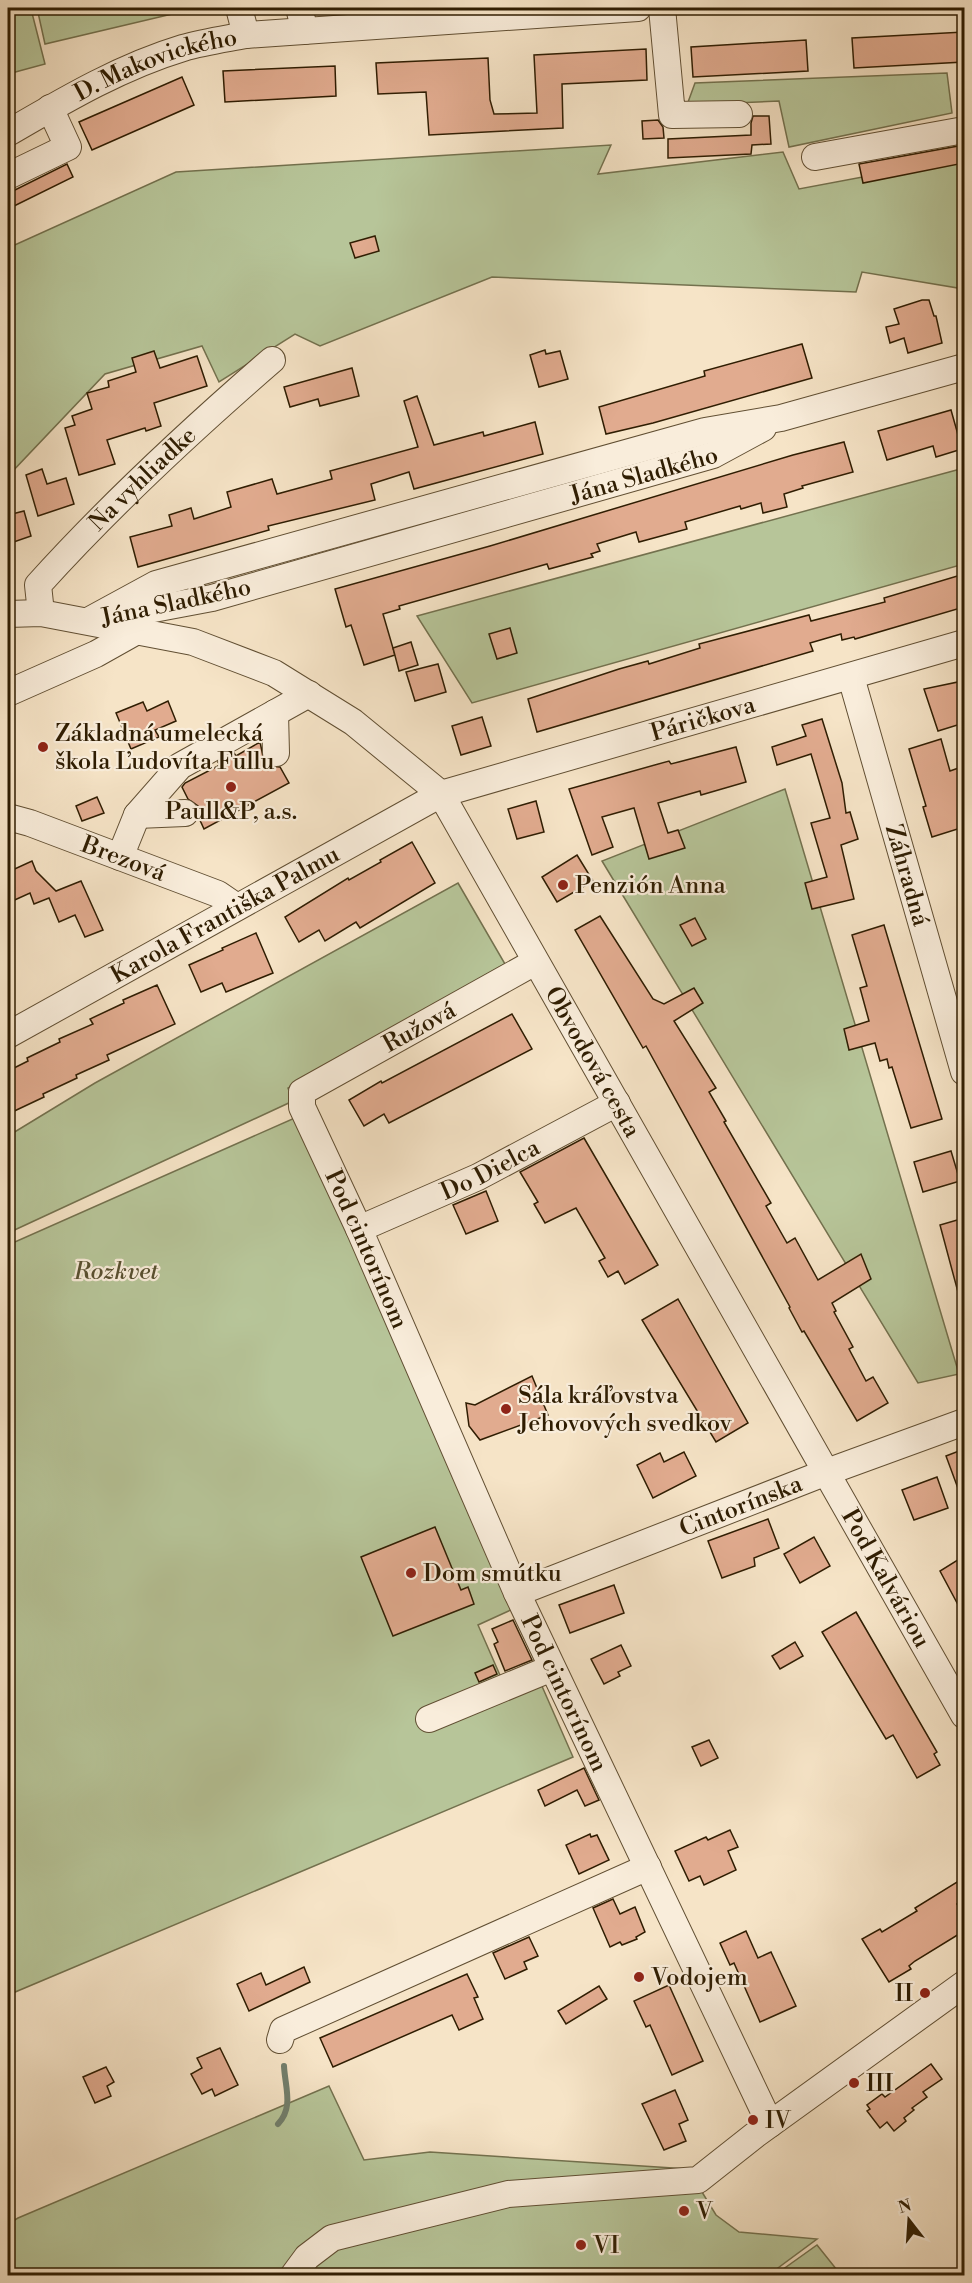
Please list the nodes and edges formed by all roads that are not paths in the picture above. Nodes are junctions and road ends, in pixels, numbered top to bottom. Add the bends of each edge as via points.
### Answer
1 (239, 8) edge
2 (639, 8) edge
3 (662, 8) edge
4 (497, 13) edge
5 (434, 15) edge
6 (302, 19) edge
7 (246, 35) junction
8 (50, 108) junction
9 (739, 114) dead end
10 (964, 130) edge
11 (8, 133) edge
12 (815, 158) dead end
13 (8, 176) edge
14 (272, 360) dead end
15 (964, 367) edge
16 (41, 612) junction
17 (8, 614) edge
18 (88, 621) junction
19 (137, 631) junction
20 (964, 643) edge
21 (851, 677) junction
22 (8, 693) edge
23 (309, 694) junction
24 (275, 713) junction
25 (276, 753) dead end
26 (441, 794) junction
27 (185, 813) dead end
28 (137, 815) junction
29 (8, 817) edge
30 (120, 857) junction
31 (237, 907) junction
32 (535, 962) junction
33 (8, 1035) edge
34 (964, 1072) edge
35 (302, 1092) joint
36 (617, 1103) junction
37 (359, 1229) junction
38 (964, 1422) edge
39 (827, 1472) junction
40 (517, 1593) junction
41 (552, 1668) junction
42 (964, 1715) edge
43 (429, 1719) dead end
44 (648, 1867) junction
45 (964, 1984) edge
46 (280, 2040) dead end
47 (770, 2124) junction
48 (293, 2276) edge

1 - 7 street
2 - 4 street, D. Makovického
3 - 9 street via 672,115
4 - 5 street, D. Makovického
5 - 6 street, D. Makovického
6 - 7 street, D. Makovického
7 - 8 street, D. Makovického via 183,48 124,70
8 - 11 street, D. Makovického
8 - 13 street via 68,147
10 - 12 street
14 - 16 street, Na vyhliadke via 183,438 79,539 38,585
15 - 18 street, Jána Sladkého via 781,418 712,455 212,598
16 - 17 street, Obvodová cesta
16 - 18 street, Obvodová cesta
18 - 19 street, Obvodová cesta
19 - 22 street
19 - 23 street, Obvodová cesta via 193,642 274,674
20 - 21 street, Páričkova
21 - 26 street, Páričkova
21 - 34 street, Záhradná
23 - 24 street
23 - 26 street, Obvodová cesta via 353,722
24 - 25 street
24 - 28 street via 180,766
26 - 31 street, Karola Františka Palmu
26 - 32 street, Obvodová cesta
27 - 28 street
28 - 30 street
29 - 30 street, Brezová
30 - 31 street, Brezová via 218,894
31 - 33 street, Karola Františka Palmu
32 - 35 street, Ružová
32 - 36 street, Obvodová cesta
35 - 37 street, Pod cintorínom via 302,1107
36 - 37 street, Do Dielca via 478,1177
36 - 39 street, Obvodová cesta
37 - 40 street, Pod cintorínom
38 - 39 street, Cintorínska
39 - 40 street, Cintorínska
39 - 42 street, Pod Kalváriou
40 - 41 street, Pod cintorínom
41 - 43 street
41 - 44 street, Pod cintorínom
44 - 46 street via 283,2030
44 - 47 street, Pod cintorínom
45 - 47 street
47 - 48 street via 698,2180 544,2190 497,2197 332,2238 307,2257

